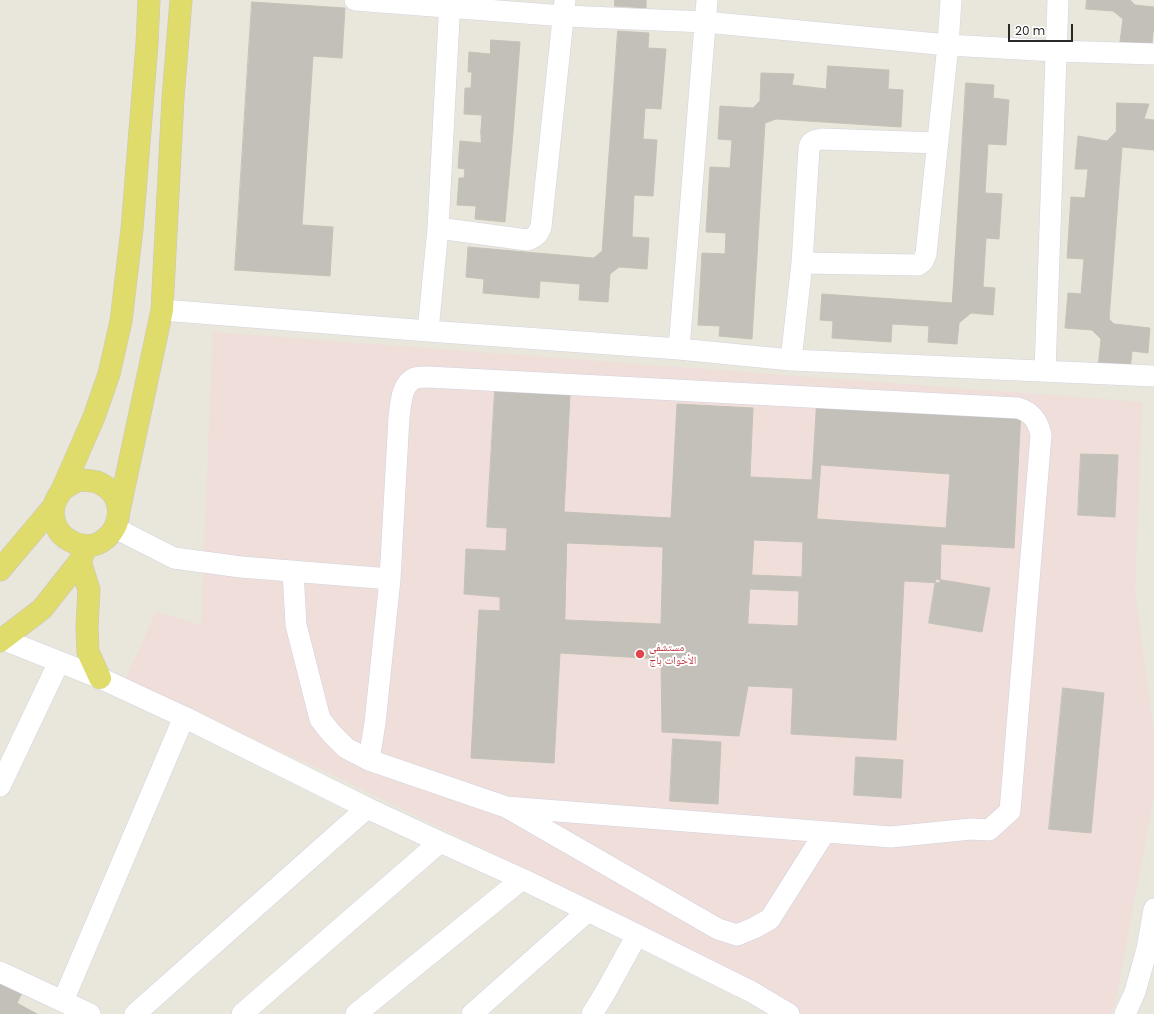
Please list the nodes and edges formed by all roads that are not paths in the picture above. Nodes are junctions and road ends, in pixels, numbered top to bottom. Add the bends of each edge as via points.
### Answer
1 (149, 0) edge
2 (181, 0) edge
3 (355, 0) edge
4 (706, 0) edge
5 (951, 0) edge
6 (1058, 0) edge
7 (450, 3) edge
8 (564, 8) edge
9 (705, 22) junction
10 (948, 45) junction
11 (1055, 51) junction
12 (1154, 54) edge
13 (938, 143) junction
14 (438, 228) junction
15 (802, 263) junction
16 (162, 310) junction
17 (428, 331) junction
18 (679, 349) junction
19 (791, 360) junction
20 (1045, 371) junction
21 (1154, 376) edge
22 (58, 498) junction
23 (117, 519) junction
24 (83, 553) junction
25 (0, 570) edge
26 (293, 571) junction
27 (390, 579) junction
28 (1, 640) edge
29 (59, 662) junction
30 (100, 678) junction
31 (184, 717) junction
32 (369, 760) junction
33 (0, 786) edge
34 (506, 807) junction
35 (367, 808) junction
36 (825, 832) junction
37 (440, 842) junction
38 (522, 879) junction
39 (1154, 908) edge
40 (588, 911) junction
41 (637, 935) junction
42 (0, 972) edge
43 (63, 1001) junction
44 (90, 1014) edge
45 (135, 1014) edge
46 (242, 1014) edge
47 (356, 1014) edge
48 (472, 1014) edge
49 (592, 1014) edge
50 (789, 1014) edge
51 (1125, 1014) edge

1 - 22 main road via 132,229 121,321 109,374 94,417
2 - 16 main road
3 - 7 street
4 - 9 street
5 - 10 street
6 - 11 street
7 - 8 street
7 - 14 street
8 - 9 street
8 - 14 street via 539,233 527,240
9 - 10 street
9 - 18 street
10 - 11 street
10 - 13 street
11 - 12 street
11 - 20 street
13 - 15 street via 926,254 921,263
13 - 15 street via 822,139 813,142 809,146
14 - 17 street
15 - 19 street
16 - 17 street
16 - 23 main road
17 - 18 street
18 - 19 street
19 - 20 street
20 - 21 street
22 - 23 main road via 71,484 82,480 102,484 111,491 116,500
22 - 24 main road via 54,518 58,529
22 - 25 main road
23 - 24 main road via 108,537
23 - 26 street via 174,558
24 - 28 main road via 42,610
24 - 30 main road via 89,590 88,652
26 - 27 street
26 - 32 street via 296,626 320,719 346,748
27 - 32 street
27 - 36 street via 399,417 403,392 416,378 1025,410 1035,420 1041,435 1010,810 989,830 971,829 892,837
28 - 29 street
29 - 30 street
29 - 33 street
30 - 31 street
31 - 35 street
31 - 43 street
32 - 34 street
34 - 36 street
34 - 36 street via 718,929 737,935 770,919
35 - 37 street
35 - 45 street
37 - 38 street
37 - 46 street
38 - 40 street
38 - 47 street
39 - 51 street via 1147,949 1135,992
40 - 41 street
40 - 48 street
41 - 49 street
41 - 50 street via 752,992
42 - 43 street
43 - 44 street

